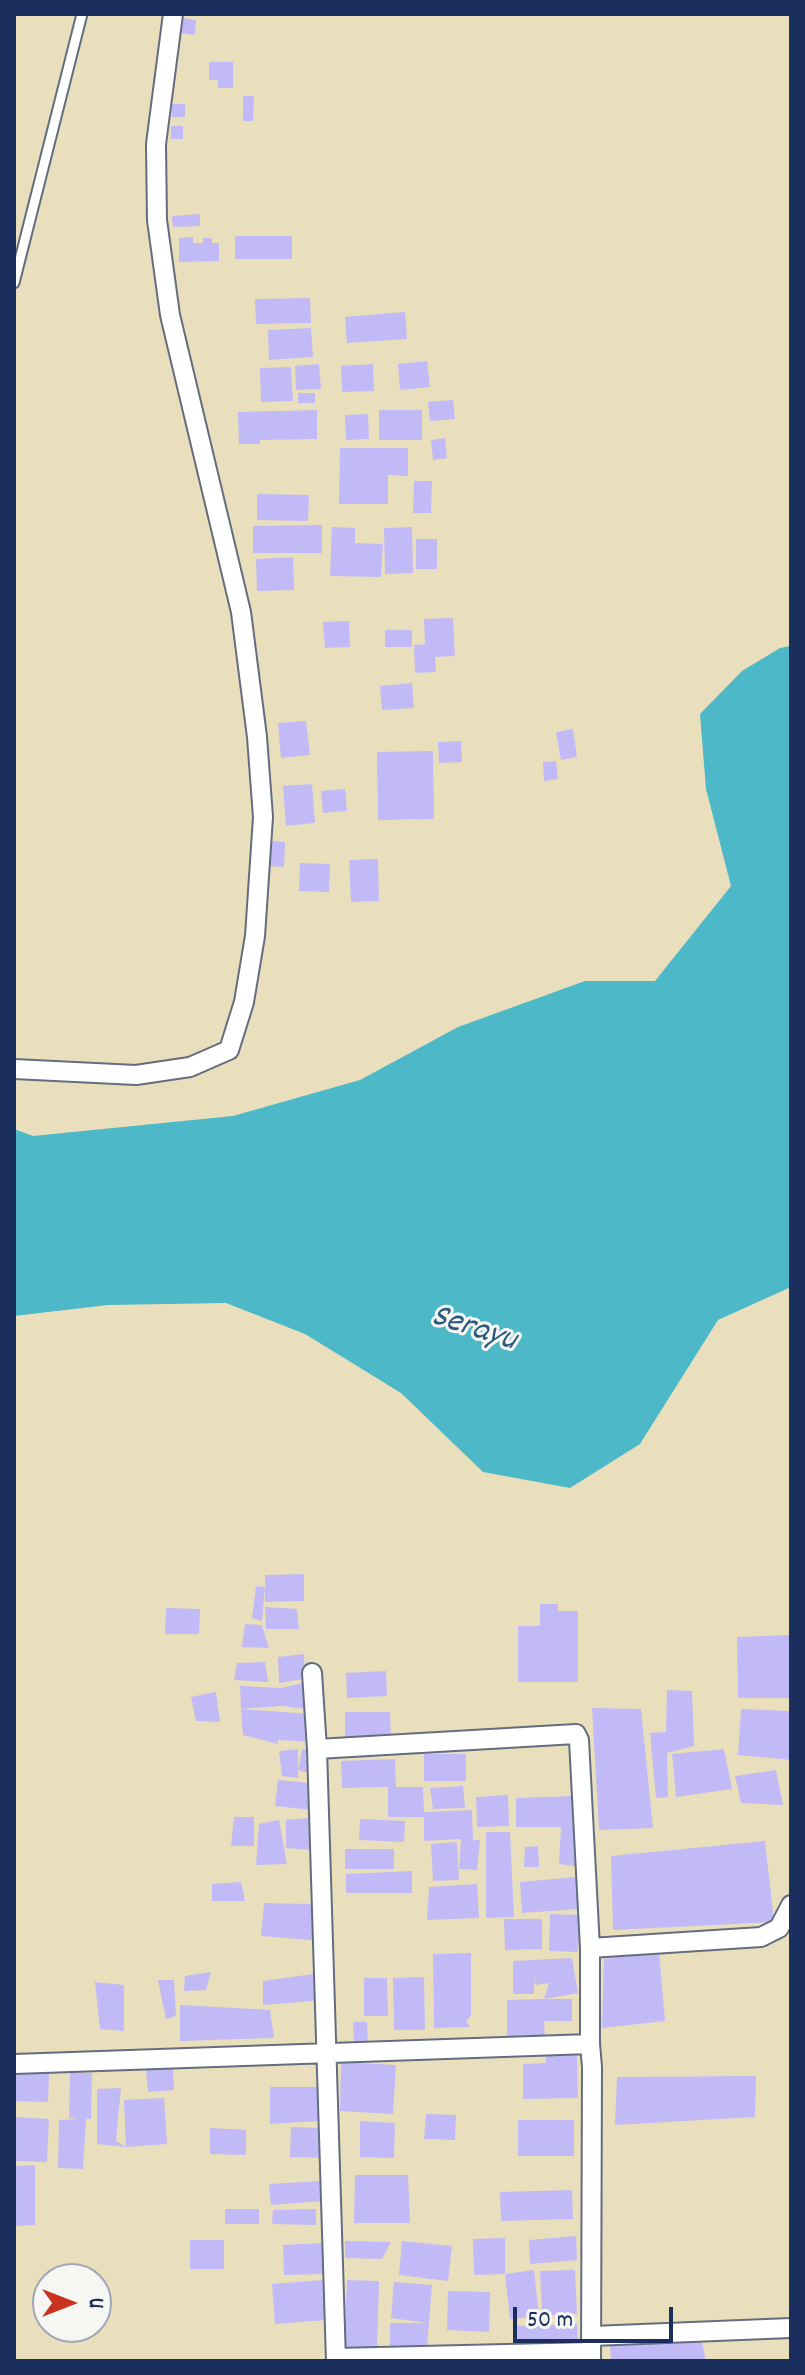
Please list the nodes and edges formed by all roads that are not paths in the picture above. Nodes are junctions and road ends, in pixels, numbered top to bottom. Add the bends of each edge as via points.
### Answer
1 (82, 14) edge
2 (173, 14) edge
3 (14, 283) edge
4 (14, 1069) edge
5 (312, 1673) dead end
6 (317, 1749) junction
7 (791, 1905) edge
8 (590, 1948) junction
9 (590, 2044) junction
10 (327, 2055) junction
11 (14, 2064) edge
12 (791, 2328) edge
13 (591, 2350) edge
14 (336, 2360) edge

1 - 3 lane
2 - 4 street via 156,144 157,220 170,315 241,612 263,817 255,936 229,1050 190,1067 136,1075
5 - 6 street
6 - 8 street via 576,1734
6 - 10 street
7 - 8 street via 779,1928 761,1937
8 - 9 street
9 - 10 street
9 - 13 street
10 - 11 street
10 - 14 street
12 - 13 street
13 - 14 street

